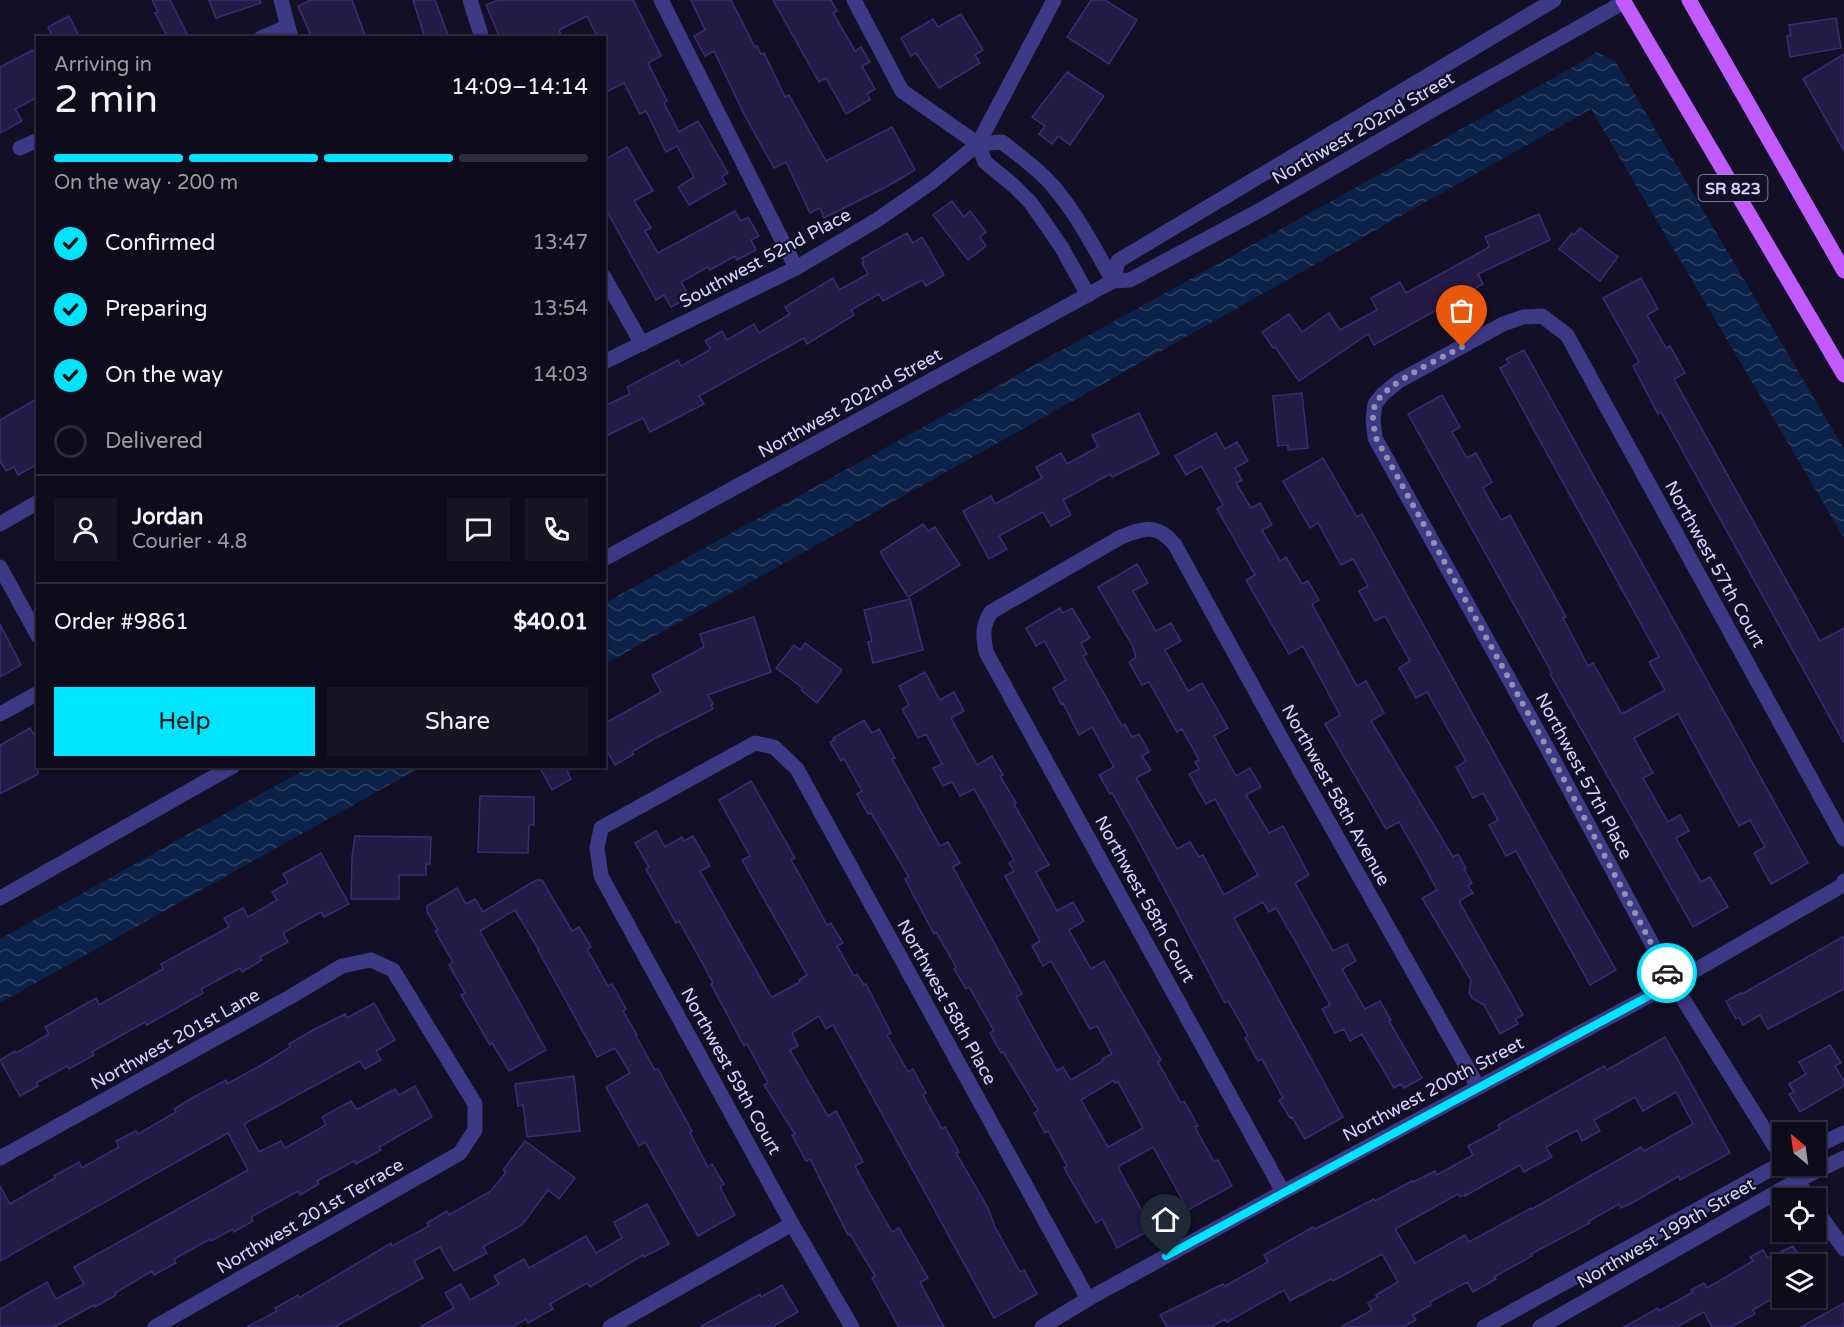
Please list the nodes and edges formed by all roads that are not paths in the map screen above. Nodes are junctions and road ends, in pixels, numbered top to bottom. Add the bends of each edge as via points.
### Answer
1 (281, 0) edge
2 (470, 0) edge
3 (661, 0) edge
4 (854, 0) edge
5 (1054, 0) edge
6 (1554, 0) edge
7 (1689, 0) edge
8 (1625, 1) edge
9 (289, 32) edge
10 (270, 36) edge
11 (481, 36) edge
12 (36, 141) edge
13 (978, 144) junction
14 (20, 148) dead end
15 (1031, 166) junction
16 (1014, 186) junction
17 (1067, 205) junction
18 (1043, 220) junction
19 (796, 268) junction
20 (1844, 272) edge
21 (606, 281) edge
22 (1113, 281) junction
23 (1088, 295) junction
24 (642, 344) junction
25 (606, 361) edge
26 (1844, 375) edge
27 (1375, 404) joint
28 (36, 503) edge
29 (0, 524) edge
30 (606, 558) edge
31 (0, 567) edge
32 (984, 622) joint
33 (36, 632) edge
34 (36, 694) edge
35 (0, 714) edge
36 (229, 768) edge
37 (601, 828) joint
38 (1844, 839) edge
39 (1843, 883) edge
40 (0, 898) edge
41 (1673, 983) junction
42 (1478, 1087) junction
43 (475, 1130) joint
44 (1844, 1133) edge
45 (1772, 1142) edge
46 (1826, 1142) edge
47 (0, 1158) edge
48 (1844, 1158) edge
49 (1772, 1169) edge
50 (1793, 1176) edge
51 (1796, 1181) junction
52 (1801, 1188) edge
53 (1284, 1192) junction
54 (792, 1224) junction
55 (1826, 1224) edge
56 (1844, 1249) edge
57 (1088, 1299) junction
58 (155, 1327) edge
59 (610, 1327) edge
60 (852, 1327) edge
61 (1042, 1327) edge
62 (1484, 1327) edge
63 (1540, 1327) edge

1 - 9 street
2 - 11 street
3 - 19 street
4 - 13 street via 902,91
5 - 13 street, Southwest 52nd Place
6 - 22 street, Northwest 202nd Street via 1118,261
7 - 20 main road, SR 823
8 - 22 street, Northwest 202nd Street via 1262,209 1130,280
8 - 26 main road, SR 823
9 - 10 street
12 - 14 street
13 - 15 street via 1002,142
13 - 16 street via 985,162
13 - 19 street, Southwest 52nd Place via 876,220
15 - 16 street
15 - 17 street
16 - 18 street
17 - 18 street
17 - 22 street
18 - 23 street
19 - 24 street, Southwest 52nd Place
21 - 24 street
22 - 23 street, Northwest 202nd Street
23 - 30 street, Northwest 202nd Street
24 - 25 street, Southwest 52nd Place
27 - 38 street, Northwest 57th Court via 1399,381 1523,316 1542,316 1567,335
27 - 41 street, Northwest 57th Place via 1376,438
28 - 29 street
31 - 33 street
32 - 42 street, Northwest 58th Avenue via 1006,602 1121,537 1152,529 1166,534
32 - 53 street, Northwest 58th Court via 986,652
34 - 35 street
36 - 40 street
37 - 54 street, Northwest 59th Court via 597,848 601,876
37 - 57 street, Northwest 58th Place via 755,743 774,747 797,769
39 - 41 street, Northwest 200th Street
41 - 42 street, Northwest 200th Street
41 - 45 street, Northwest 57th Place
42 - 53 street, Northwest 200th Street
43 - 47 street, Northwest 201st Lane via 475,1104 405,989 393,970 371,960 342,966
43 - 58 street, Northwest 201st Terrace via 460,1154
44 - 46 street
48 - 51 street, Northwest 199th Street
49 - 62 street, Northwest 199th Street
50 - 51 street
51 - 52 street
51 - 63 street, Northwest 199th Street
53 - 57 street, Northwest 200th Street
54 - 59 street
54 - 60 street, Northwest 59th Court
55 - 56 street
57 - 61 street, Northwest 200th Street

